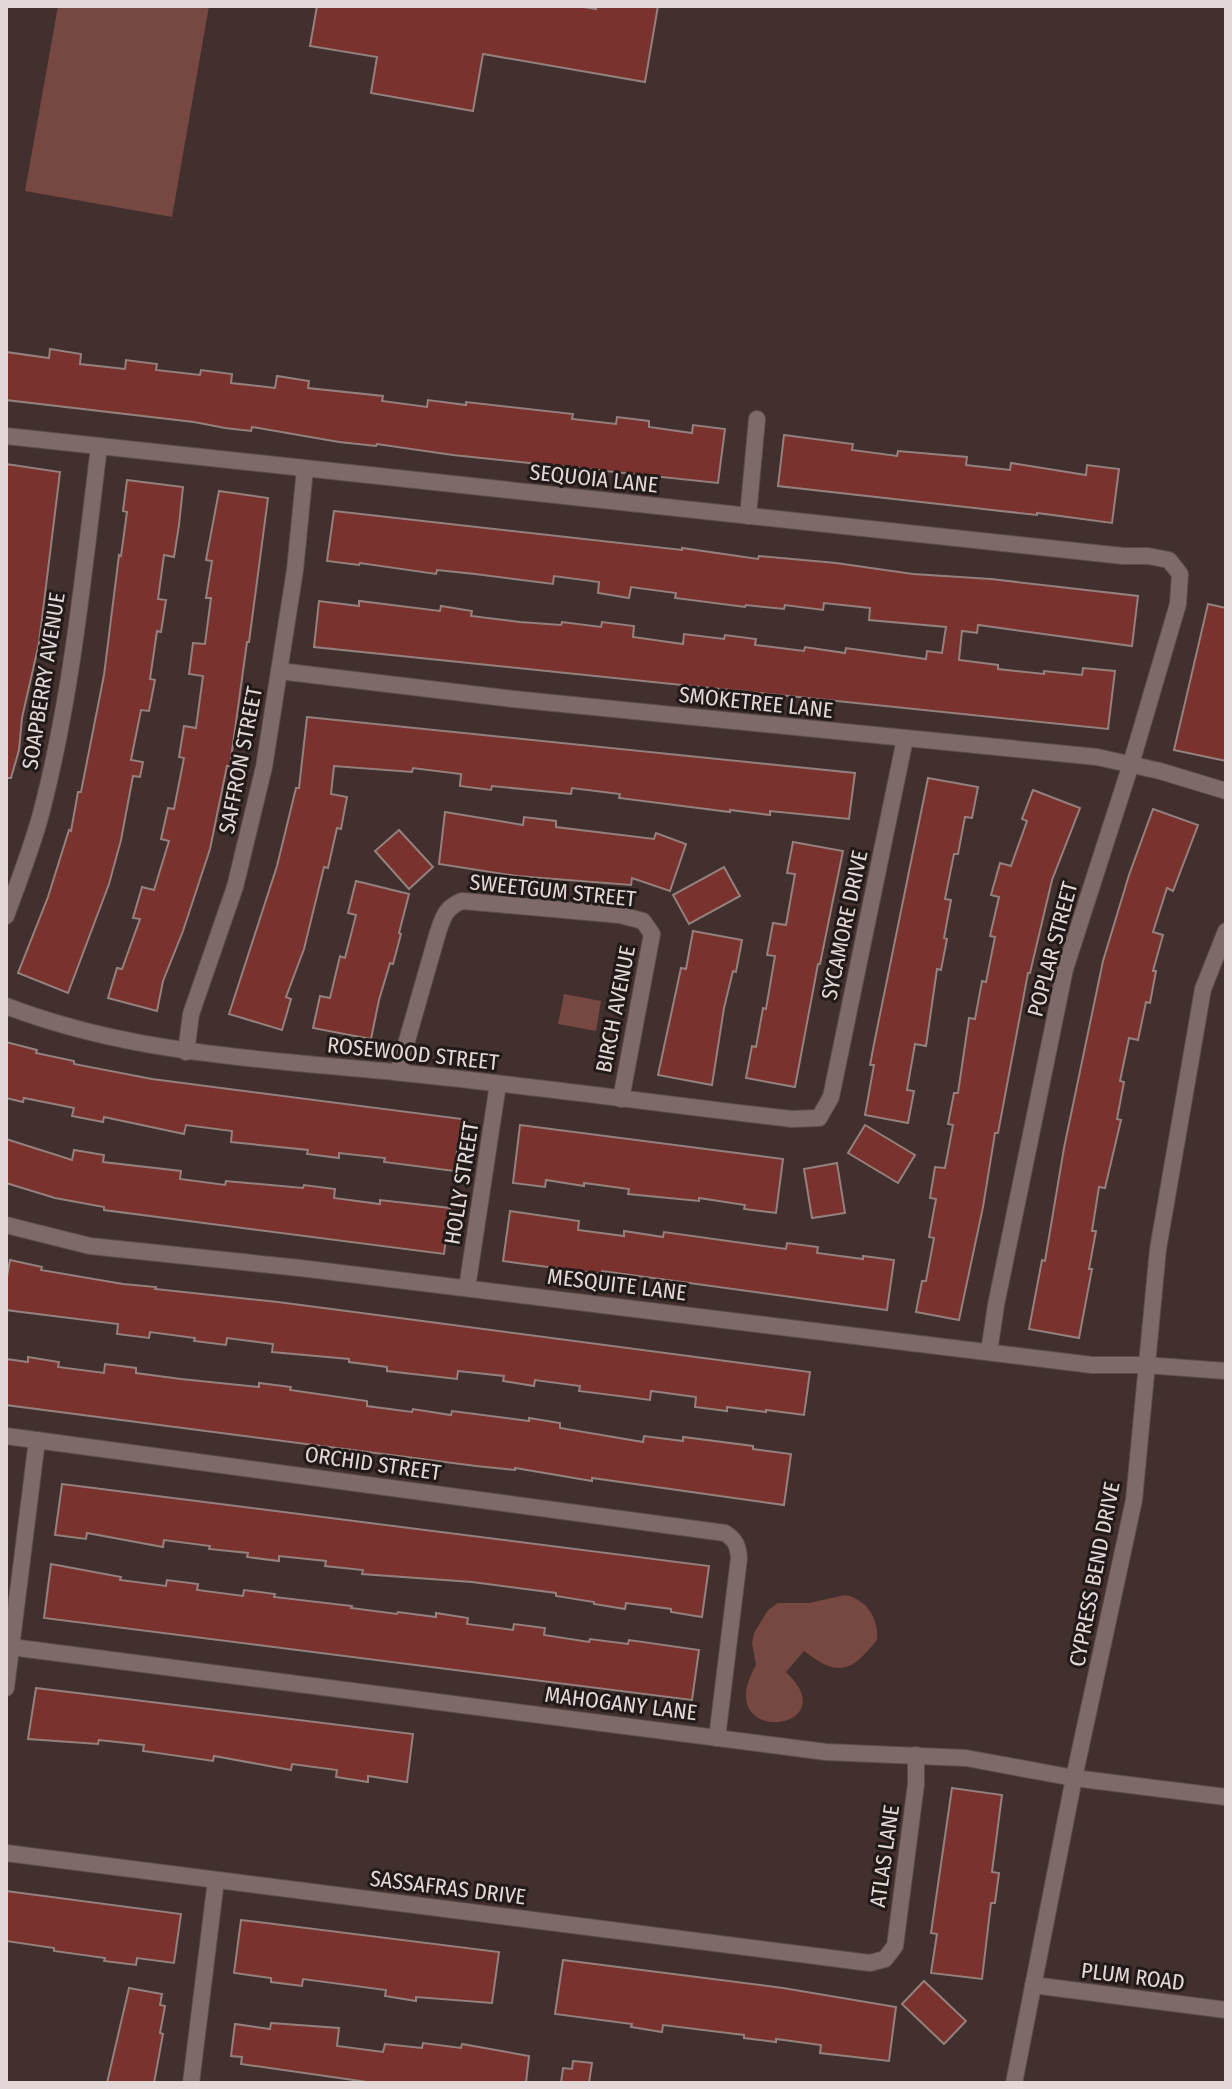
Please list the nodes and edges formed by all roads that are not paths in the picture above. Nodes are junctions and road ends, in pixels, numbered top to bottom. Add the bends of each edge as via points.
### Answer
1 (757, 419) dead end
2 (6, 436) edge
3 (99, 447) junction
4 (305, 469) junction
5 (748, 516) junction
6 (1176, 566) joint
7 (279, 671) junction
8 (905, 739) junction
9 (1131, 764) junction
10 (1226, 791) edge
11 (6, 916) edge
12 (648, 926) joint
13 (1226, 931) edge
14 (6, 1006) edge
15 (186, 1052) junction
16 (398, 1072) junction
17 (498, 1084) junction
18 (621, 1099) junction
19 (819, 1118) joint
20 (6, 1225) edge
21 (467, 1288) junction
22 (989, 1352) junction
23 (1145, 1365) junction
24 (1226, 1371) edge
25 (6, 1436) edge
26 (37, 1440) junction
27 (11, 1647) junction
28 (6, 1688) edge
29 (717, 1738) junction
30 (916, 1755) junction
31 (1074, 1778) junction
32 (1226, 1797) edge
33 (6, 1853) edge
34 (216, 1880) junction
35 (885, 1959) joint
36 (1033, 1985) junction
37 (1226, 2010) edge
38 (191, 2083) edge
39 (1014, 2083) edge

1 - 5 street
2 - 3 street, SEQUOIA LANE
3 - 4 street, SEQUOIA LANE
3 - 11 street, SOAPBERRY AVENUE via 57,748 43,808
4 - 5 street, SEQUOIA LANE
4 - 7 street, SAFFRON STREET
5 - 6 street, SEQUOIA LANE via 1148,556
6 - 9 street, POPLAR STREET via 1178,604
7 - 8 street, SMOKETREE LANE
7 - 15 street, SAFFRON STREET via 251,826 191,1014
8 - 9 street, SMOKETREE LANE
8 - 19 street, SYCAMORE DRIVE via 831,1097
9 - 10 street, SMOKETREE LANE
9 - 22 street, POPLAR STREET via 1065,969
12 - 16 street, SWEETGUM STREET via 620,915 462,901 452,905 438,932
12 - 18 street, BIRCH AVENUE via 652,934
13 - 23 street, CYPRESS BEND DRIVE via 1203,989 1158,1249
14 - 15 street, ROSEWOOD STREET via 73,1030
15 - 16 street, ROSEWOOD STREET
16 - 17 street, ROSEWOOD STREET
17 - 18 street, ROSEWOOD STREET
17 - 21 street, HOLLY STREET
18 - 19 street, ROSEWOOD STREET
20 - 21 street, MESQUITE LANE via 90,1246
21 - 22 street, MESQUITE LANE
22 - 23 street, MESQUITE LANE via 1092,1365
23 - 24 street, MESQUITE LANE
23 - 31 street, CYPRESS BEND DRIVE via 1134,1500
25 - 26 street, ORCHID STREET
26 - 27 street
26 - 29 street, ORCHID STREET via 714,1531 733,1538 739,1558
27 - 28 street
27 - 29 street, MAHOGANY LANE
29 - 30 street, MAHOGANY LANE via 840,1753
30 - 31 street, MAHOGANY LANE via 966,1758
30 - 35 street, ATLAS LANE via 895,1946
31 - 32 street, MAHOGANY LANE
31 - 36 street, CYPRESS BEND DRIVE
33 - 34 street, SASSAFRAS DRIVE
34 - 35 street, SASSAFRAS DRIVE via 870,1963
34 - 38 street
36 - 37 street, PLUM ROAD
36 - 39 street, CYPRESS BEND DRIVE

